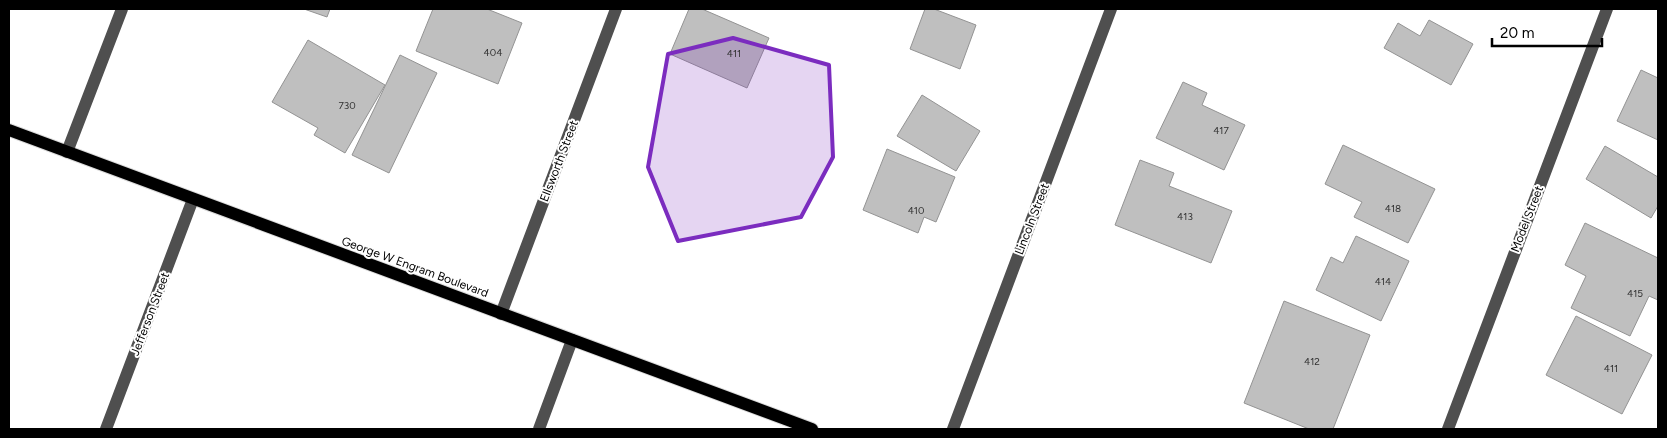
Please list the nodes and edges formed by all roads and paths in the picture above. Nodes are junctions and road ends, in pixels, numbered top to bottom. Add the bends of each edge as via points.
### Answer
1 (122, 9) edge
2 (616, 9) edge
3 (1111, 9) edge
4 (1607, 9) edge
5 (9, 130) edge
6 (67, 152) junction
7 (193, 199) junction
8 (501, 314) junction
9 (572, 340) junction
10 (106, 429) edge
11 (539, 429) edge
12 (812, 429) edge
13 (954, 429) edge
14 (1448, 429) edge

1 - 6 street
2 - 8 street, Ellsworth Street
3 - 13 street, Lincoln Street
4 - 14 street, Model Street
5 - 6 main road, George W Engram Boulevard
6 - 7 main road, George W Engram Boulevard
7 - 8 main road, George W Engram Boulevard
7 - 10 street, Jefferson Street
8 - 9 main road, George W Engram Boulevard
9 - 11 street
9 - 12 main road, George W Engram Boulevard

